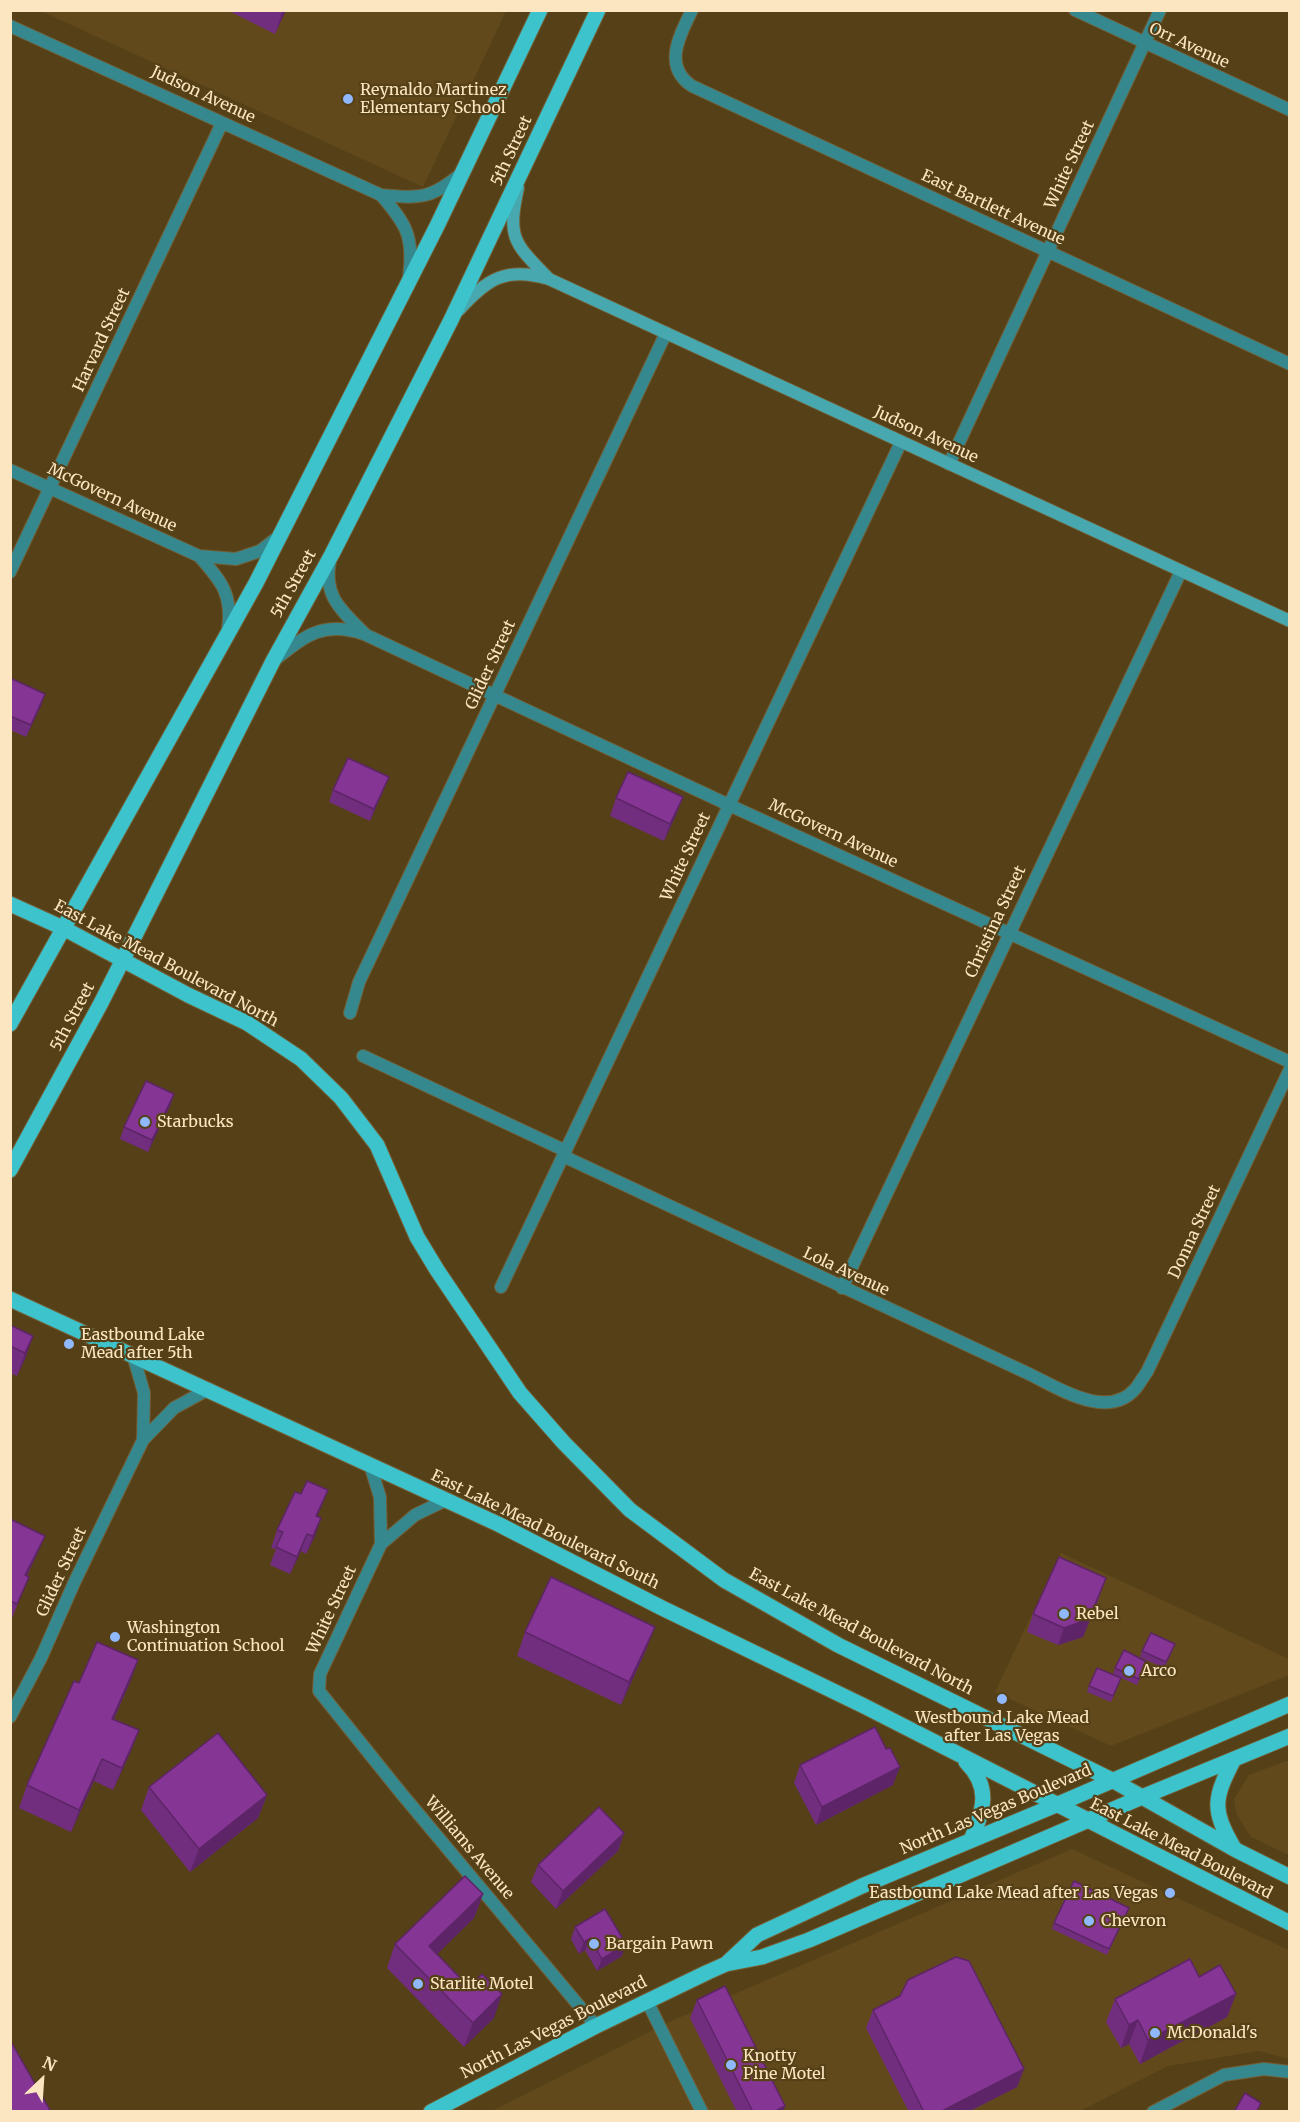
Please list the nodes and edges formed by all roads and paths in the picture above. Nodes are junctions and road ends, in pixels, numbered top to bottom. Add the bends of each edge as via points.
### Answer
1 (540, 10) edge
2 (598, 10) edge
3 (692, 10) edge
4 (1075, 10) edge
5 (1160, 10) edge
6 (11, 28) edge
7 (1144, 43) junction
8 (1290, 110) edge
9 (222, 123) junction
10 (522, 170) junction
11 (463, 172) junction
12 (381, 195) junction
13 (1048, 252) junction
14 (549, 279) junction
15 (408, 285) junction
16 (451, 320) junction
17 (666, 333) junction
18 (1290, 364) edge
19 (901, 442) junction
20 (949, 464) junction
21 (10, 470) edge
22 (50, 488) junction
23 (281, 534) junction
24 (332, 554) junction
25 (199, 556) junction
26 (1181, 571) junction
27 (10, 572) edge
28 (1290, 621) edge
29 (364, 634) junction
30 (227, 635) junction
31 (273, 661) junction
32 (494, 695) junction
33 (729, 805) junction
34 (10, 904) edge
35 (63, 928) junction
36 (1010, 933) junction
37 (122, 961) junction
38 (350, 1013) dead end
39 (10, 1024) edge
40 (363, 1056) dead end
41 (1290, 1062) edge
42 (1290, 1069) edge
43 (564, 1154) junction
44 (10, 1170) edge
45 (501, 1287) dead end
46 (842, 1288) junction
47 (10, 1299) edge
48 (133, 1355) junction
49 (209, 1389) junction
50 (1119, 1400) joint
51 (143, 1440) junction
52 (370, 1465) junction
53 (446, 1500) junction
54 (381, 1544) junction
55 (319, 1691) joint
56 (1290, 1704) edge
57 (10, 1718) edge
58 (1290, 1736) edge
59 (960, 1756) junction
60 (1234, 1759) junction
61 (1112, 1780) junction
62 (1142, 1797) junction
63 (1056, 1805) junction
64 (1086, 1821) junction
65 (971, 1840) junction
66 (1236, 1850) junction
67 (1290, 1877) edge
68 (1290, 1923) edge
69 (726, 1964) junction
70 (647, 2001) junction
71 (596, 2026) junction
72 (1290, 2073) edge
73 (430, 2112) edge
74 (702, 2112) edge
75 (1153, 2112) edge

1 - 11 main road, 5th Street
2 - 10 main road, 5th Street
3 - 13 street, East Bartlett Avenue via 675,54 684,81
4 - 7 street, Orr Avenue
5 - 7 street, White Street
6 - 9 street, Judson Avenue
7 - 8 street, Orr Avenue
7 - 13 street, White Street
9 - 12 street, Judson Avenue
9 - 22 street, Harvard Street
10 - 14 street, Judson Avenue via 513,233 521,250
10 - 16 main road, 5th Street
11 - 12 street, Judson Avenue via 442,190 427,195
11 - 15 main road, 5th Street
12 - 15 street, Judson Avenue via 408,231
13 - 18 street, East Bartlett Avenue
13 - 20 street, White Street
14 - 16 street, Judson Avenue via 524,273 495,278
14 - 17 street, Judson Avenue
15 - 23 main road, 5th Street
16 - 24 main road, 5th Street
17 - 19 street, Judson Avenue
17 - 32 street, Glider Street
19 - 20 street, Judson Avenue
19 - 33 street, White Street
20 - 26 street, Judson Avenue
21 - 22 street, McGovern Avenue
22 - 25 street, McGovern Avenue
22 - 27 street, Harvard Street
23 - 25 street, McGovern Avenue via 260,551 245,556
23 - 30 main road, 5th Street
24 - 29 street, McGovern Avenue via 328,580 332,597
24 - 31 main road, 5th Street
25 - 30 street, McGovern Avenue via 226,592 230,619
26 - 28 street, Judson Avenue
26 - 36 street, Christina Street
29 - 31 street, McGovern Avenue via 340,628 320,630 302,638
29 - 32 street, McGovern Avenue
30 - 35 main road, 5th Street
31 - 37 main road, 5th Street
32 - 33 street, McGovern Avenue
32 - 38 street, Glider Street via 362,976
33 - 36 street, McGovern Avenue
33 - 43 street, White Street
34 - 35 main road, East Lake Mead Boulevard North
35 - 37 main road, East Lake Mead Boulevard North
35 - 39 main road, 5th Street
36 - 41 street, McGovern Avenue
36 - 46 street, Christina Street
37 - 44 main road, 5th Street
37 - 61 main road, East Lake Mead Boulevard North via 247,1023 301,1059 341,1098 377,1145 417,1237 437,1270 520,1393 630,1510 723,1580 838,1645
40 - 43 street, Lola Avenue
42 - 50 street, Donna Street via 1147,1372 1135,1389
43 - 45 street, White Street
43 - 46 street, Lola Avenue
46 - 50 street, Lola Avenue via 1079,1397 1101,1404
47 - 48 main road, East Lake Mead Boulevard South
48 - 49 main road, East Lake Mead Boulevard South
48 - 51 street, Glider Street via 144,1393
49 - 51 street, Glider Street via 174,1408
49 - 52 main road, East Lake Mead Boulevard South
51 - 57 street, Glider Street
52 - 53 main road, East Lake Mead Boulevard South
52 - 54 street, White Street via 380,1497
53 - 54 street, White Street via 415,1515
53 - 59 main road, East Lake Mead Boulevard South
54 - 55 street, White Street via 320,1674
55 - 71 street, Williams Avenue
56 - 61 main road, North Las Vegas Boulevard
58 - 60 main road, North Las Vegas Boulevard
59 - 63 main road, East Lake Mead Boulevard South
59 - 65 main road via 977,1773 982,1786 981,1814
60 - 62 main road, North Las Vegas Boulevard
60 - 66 main road via 1219,1788 1217,1803 1222,1828
61 - 62 main road, East Lake Mead Boulevard
61 - 63 main road, North Las Vegas Boulevard
62 - 64 main road, North Las Vegas Boulevard
62 - 66 main road, East Lake Mead Boulevard
63 - 64 main road, East Lake Mead Boulevard
63 - 65 main road, North Las Vegas Boulevard
64 - 68 main road, East Lake Mead Boulevard
64 - 69 main road, North Las Vegas Boulevard via 809,1940 762,1957
65 - 69 main road, North Las Vegas Boulevard via 757,1935
66 - 67 main road, East Lake Mead Boulevard
69 - 70 main road, North Las Vegas Boulevard
70 - 71 main road, North Las Vegas Boulevard
70 - 74 street
71 - 73 main road, North Las Vegas Boulevard
72 - 75 street via 1264,2069 1224,2075

